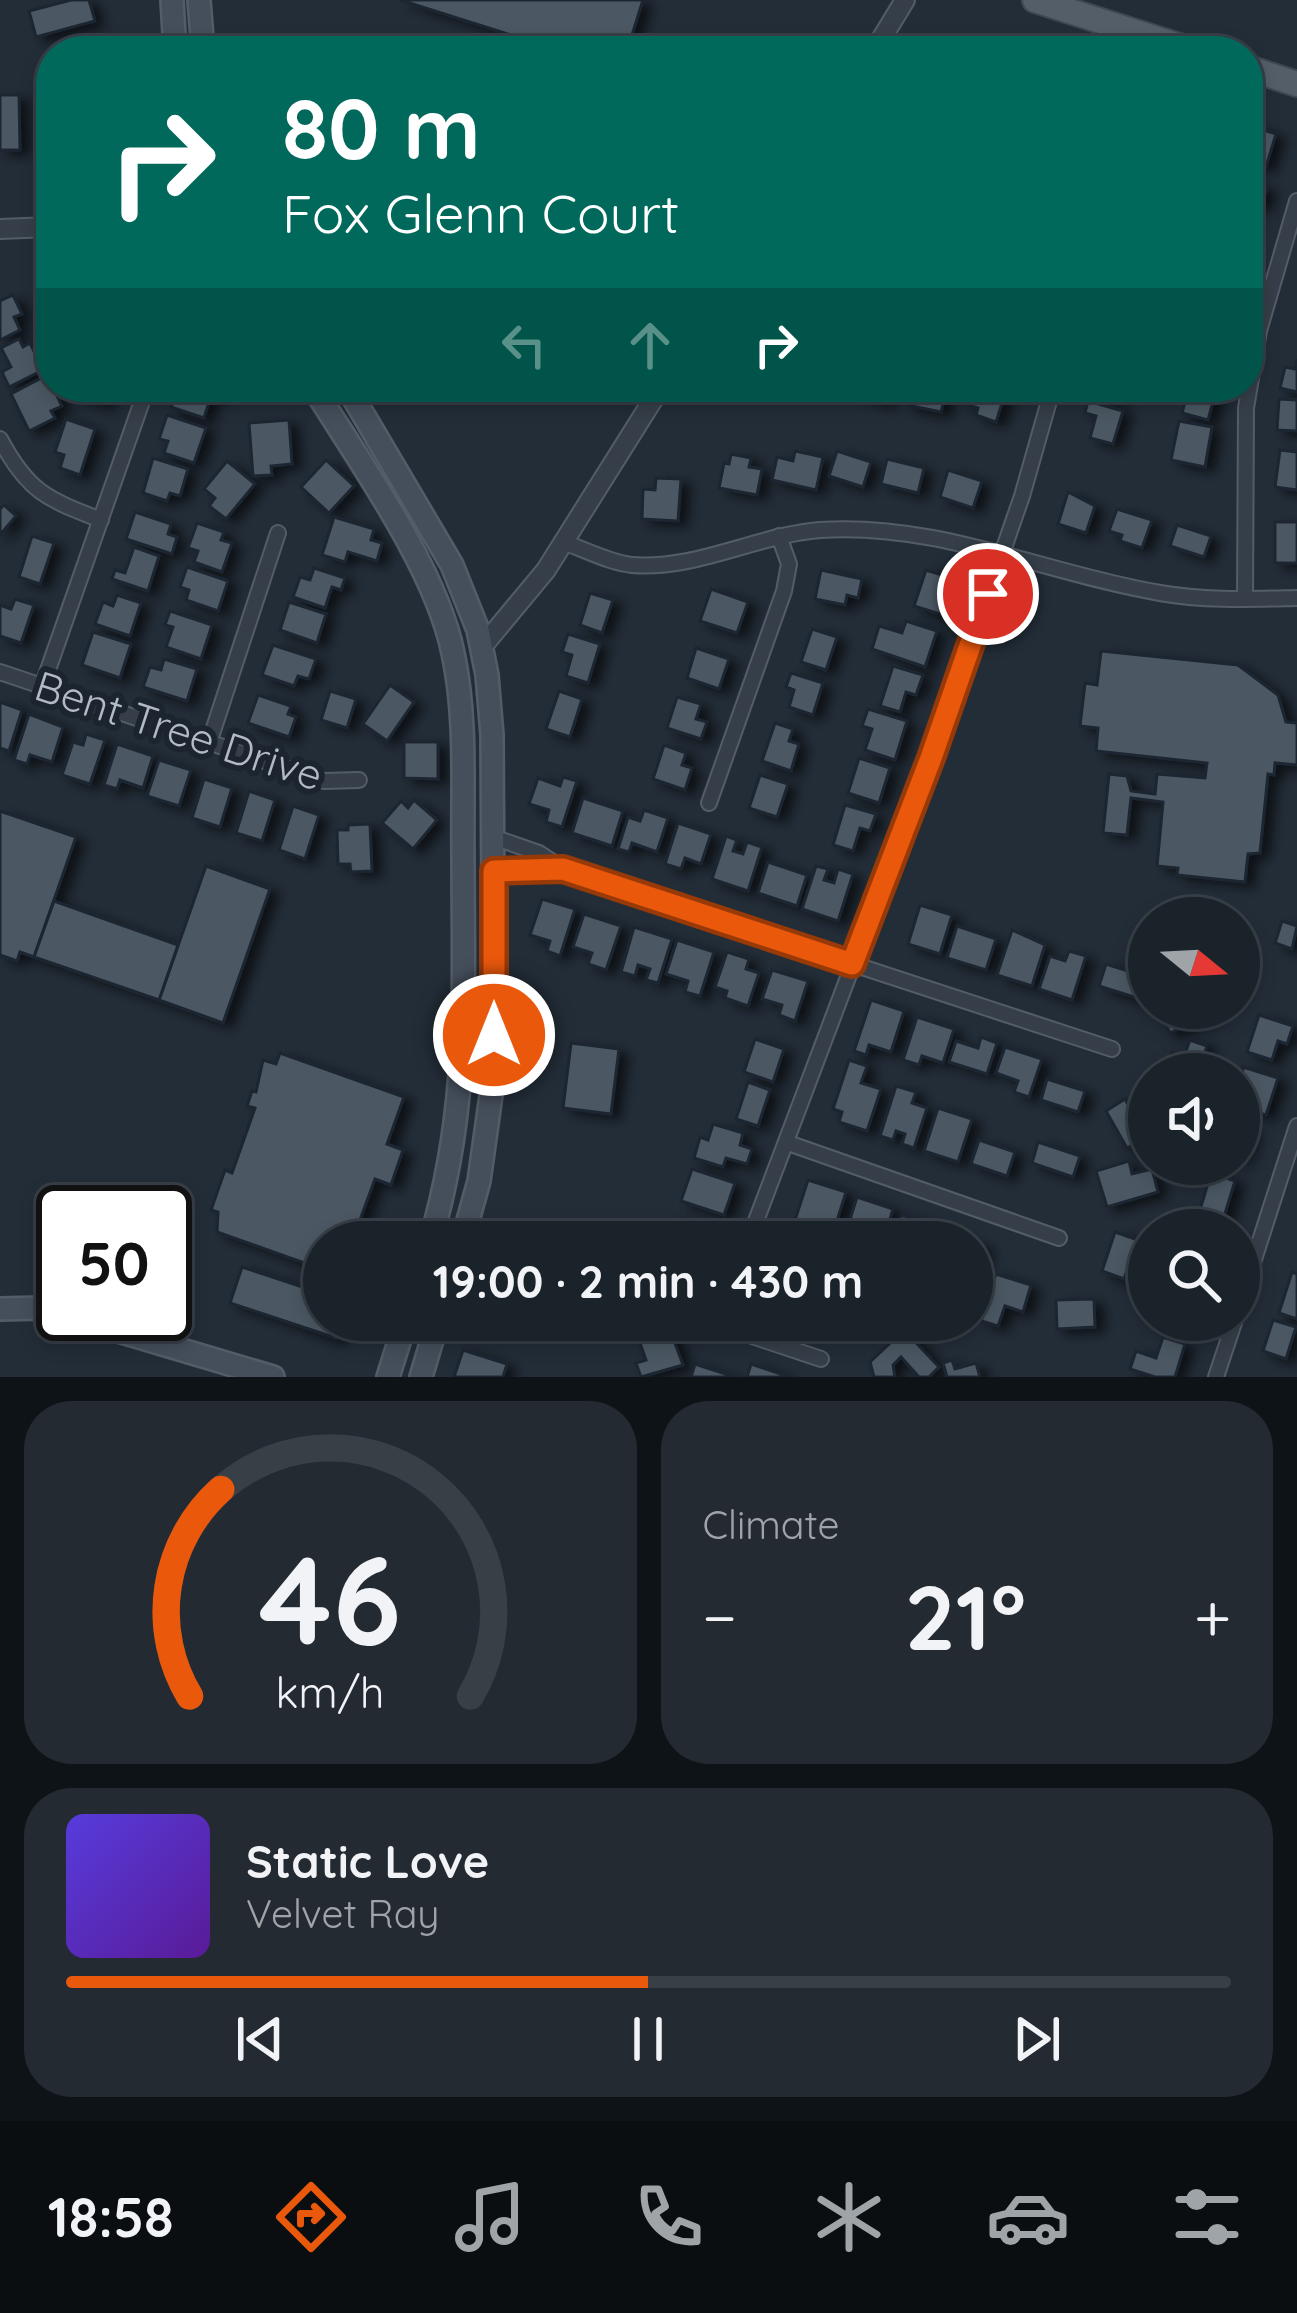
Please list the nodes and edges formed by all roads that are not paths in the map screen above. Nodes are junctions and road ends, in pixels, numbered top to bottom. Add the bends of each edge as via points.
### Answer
1 (172, 0) edge
2 (199, 0) edge
3 (904, 0) edge
4 (1035, 0) edge
5 (175, 36) edge
6 (202, 36) edge
7 (883, 36) edge
8 (1133, 36) edge
9 (1263, 73) edge
10 (1297, 84) edge
11 (1297, 201) edge
12 (36, 227) edge
13 (0, 229) edge
14 (1263, 317) edge
15 (143, 402) edge
16 (322, 402) edge
17 (356, 402) edge
18 (652, 402) edge
19 (1048, 402) edge
20 (1247, 402) edge
21 (0, 439) edge
22 (101, 520) junction
23 (278, 533) dead end
24 (779, 536) junction
25 (563, 542) junction
26 (1002, 553) junction
27 (415, 558) junction
28 (1297, 598) edge
29 (1245, 599) junction
30 (482, 646) junction
31 (0, 673) edge
32 (43, 687) junction
33 (209, 743) junction
34 (359, 781) dead end
35 (709, 802) dead end
36 (494, 837) junction
37 (563, 869) junction
38 (494, 871) junction
39 (852, 964) junction
40 (1112, 1049) dead end
41 (458, 1119) junction
42 (488, 1125) junction
43 (1297, 1126) edge
44 (788, 1142) junction
45 (436, 1221) edge
46 (467, 1221) edge
47 (756, 1221) edge
48 (1059, 1238) dead end
49 (1260, 1241) edge
50 (0, 1309) edge
51 (399, 1341) edge
52 (432, 1341) edge
53 (767, 1341) edge
54 (1227, 1341) edge
55 (820, 1359) dead end
56 (273, 1377) edge
57 (388, 1377) edge
58 (421, 1377) edge
59 (1216, 1377) edge

1 - 5 main road
2 - 6 main road
3 - 7 street
4 - 8 main road
9 - 10 main road
11 - 14 street
12 - 13 street
15 - 22 street
16 - 27 main road
17 - 30 main road via 452,565
18 - 25 street
19 - 26 street
20 - 29 street
21 - 22 street via 38,493
22 - 32 street
23 - 33 street
24 - 25 street via 710,556 629,565
24 - 26 street via 893,532
24 - 35 street via 788,564 784,591
25 - 30 street
26 - 29 street via 1155,592
26 - 39 street
27 - 30 main road via 435,573 457,627
27 - 41 main road via 453,652 462,734
28 - 29 street
30 - 36 main road
31 - 32 street, Bent Tree Drive
32 - 33 street, Bent Tree Drive
33 - 34 street, Bent Tree Drive via 324,781
36 - 37 street
36 - 38 main road
37 - 38 street
37 - 39 street
38 - 42 main road
39 - 40 street
39 - 44 street
41 - 42 main road
41 - 45 main road
42 - 46 main road
43 - 49 street
44 - 47 street
44 - 48 street
50 - 56 main road via 41,1308
51 - 57 main road
52 - 58 main road
53 - 55 street
54 - 59 street

